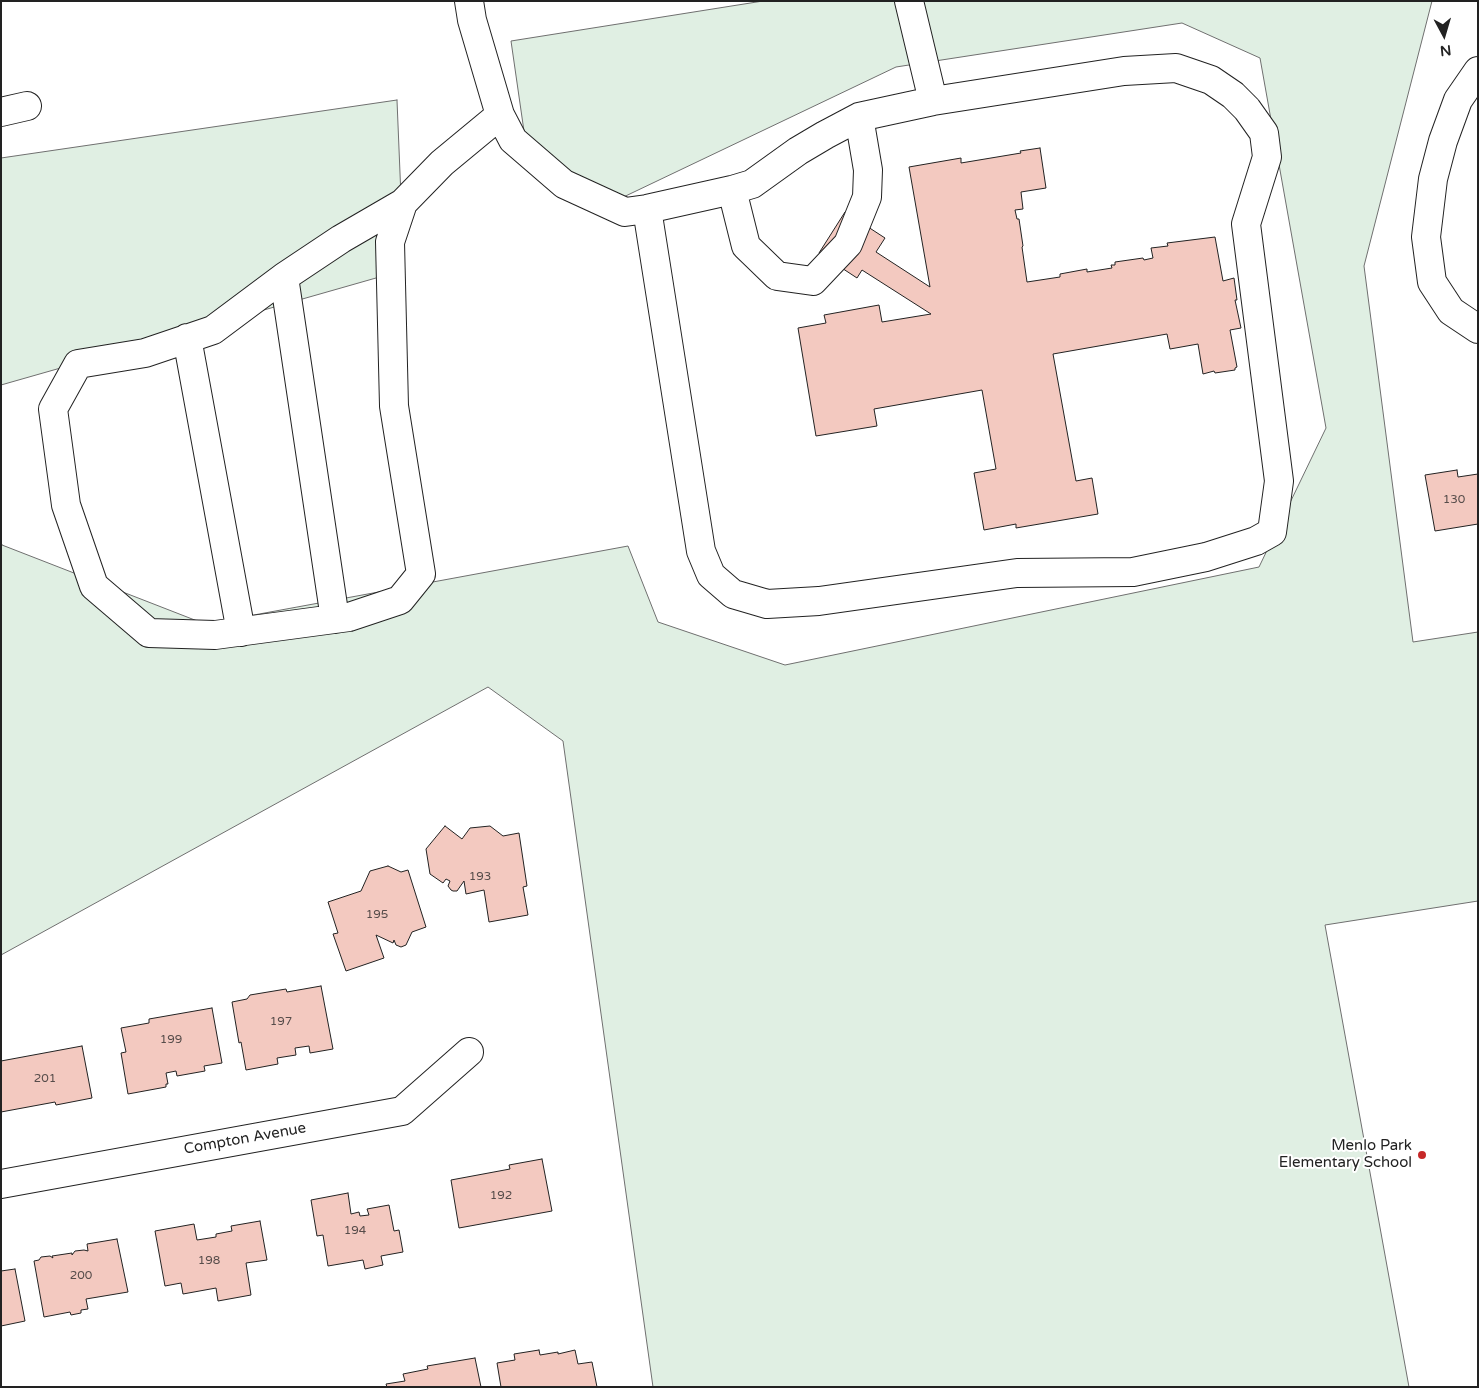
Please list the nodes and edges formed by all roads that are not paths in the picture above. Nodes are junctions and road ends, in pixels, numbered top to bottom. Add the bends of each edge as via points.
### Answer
1 (469, 1) edge
2 (909, 1) edge
3 (1478, 71) edge
4 (933, 101) junction
5 (500, 115) junction
6 (859, 117) junction
7 (732, 190) junction
8 (403, 203) junction
9 (647, 209) junction
10 (284, 277) junction
11 (1478, 329) edge
12 (187, 338) junction
13 (335, 618) junction
14 (241, 632) junction
15 (469, 1052) dead end
16 (1, 1184) edge

1 - 5 street
2 - 4 street
3 - 11 street via 1458,100 1443,140 1433,179 1426,238 1432,282 1451,311
4 - 6 street
4 - 9 street via 1124,72 1176,68 1211,80 1247,109 1264,133 1267,157 1246,224 1279,481 1272,532 1256,541 1206,557 1133,572 1017,573 819,601 767,604 733,594 710,575 701,551
5 - 8 street via 442,163
5 - 9 street via 513,140 564,184 625,212
6 - 7 street via 798,151 752,184
6 - 7 street via 868,170 868,197 848,244 813,281 777,276 746,246
7 - 9 street
8 - 10 street
8 - 13 street via 390,242 394,406 421,574 400,600 349,617
10 - 12 street via 213,330
10 - 13 street
12 - 14 street
12 - 14 street via 145,352 78,364 53,409 66,505 94,586 149,633 215,635
13 - 14 street
15 - 16 street, Compton Avenue via 402,1111

